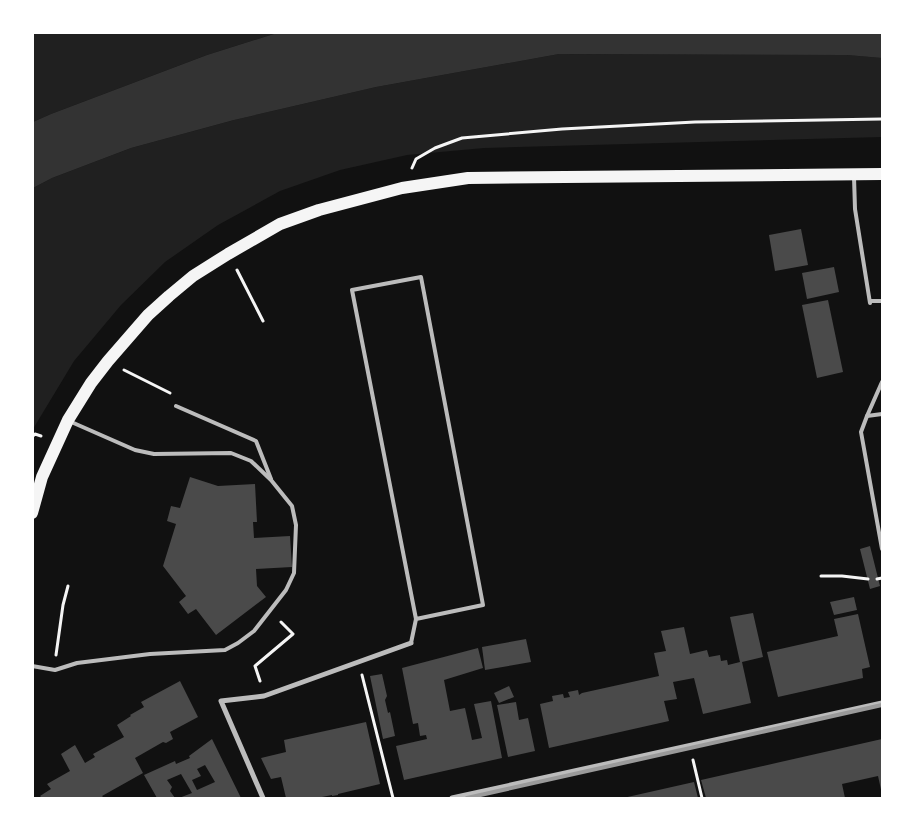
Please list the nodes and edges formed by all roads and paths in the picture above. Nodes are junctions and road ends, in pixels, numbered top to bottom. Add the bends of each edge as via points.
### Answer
1 (882, 119) edge
2 (882, 174) edge
3 (854, 175) junction
4 (402, 188) junction
5 (228, 254) junction
6 (882, 301) edge
7 (263, 321) dead end
8 (108, 361) junction
9 (882, 382) edge
10 (173, 394) dead end
11 (176, 406) dead end
12 (882, 414) edge
13 (867, 416) junction
14 (68, 420) junction
15 (271, 480) junction
16 (32, 513) edge
17 (882, 549) edge
18 (821, 576) dead end
19 (882, 578) edge
20 (868, 579) dead end
21 (878, 579) dead end
22 (68, 586) dead end
23 (270, 610) junction
24 (416, 619) junction
25 (58, 640) dead end
26 (411, 643) joint
27 (32, 666) edge
28 (365, 688) dead end
29 (264, 696) junction
30 (882, 703) edge
31 (690, 746) junction
32 (468, 797) edge
33 (263, 798) edge
34 (393, 798) edge
35 (452, 798) edge
36 (702, 798) edge

1 - 4 path via 562,128 462,138 416,159
2 - 3 main road
3 - 4 main road via 468,178
3 - 6 lane via 855,209 870,302
4 - 5 main road via 318,210 280,224
5 - 7 path
5 - 8 main road via 169,296
8 - 10 path
8 - 14 main road
9 - 13 lane
11 - 15 lane via 256,441
12 - 13 lane
13 - 17 lane via 861,432
14 - 15 lane via 135,450 154,454 231,453 251,461
14 - 16 main road via 42,477
15 - 23 lane via 292,506 296,525 294,573 286,590
18 - 20 path
19 - 21 path
22 - 25 path
23 - 27 lane via 254,631 225,650 150,654 77,663 55,670
23 - 29 path via 293,634 255,666
24 - 24 lane via 483,605 421,277 352,290
24 - 26 lane
26 - 29 street
28 - 34 path
29 - 33 street via 221,700
30 - 31 street
31 - 32 street
31 - 36 path
32 - 35 street

